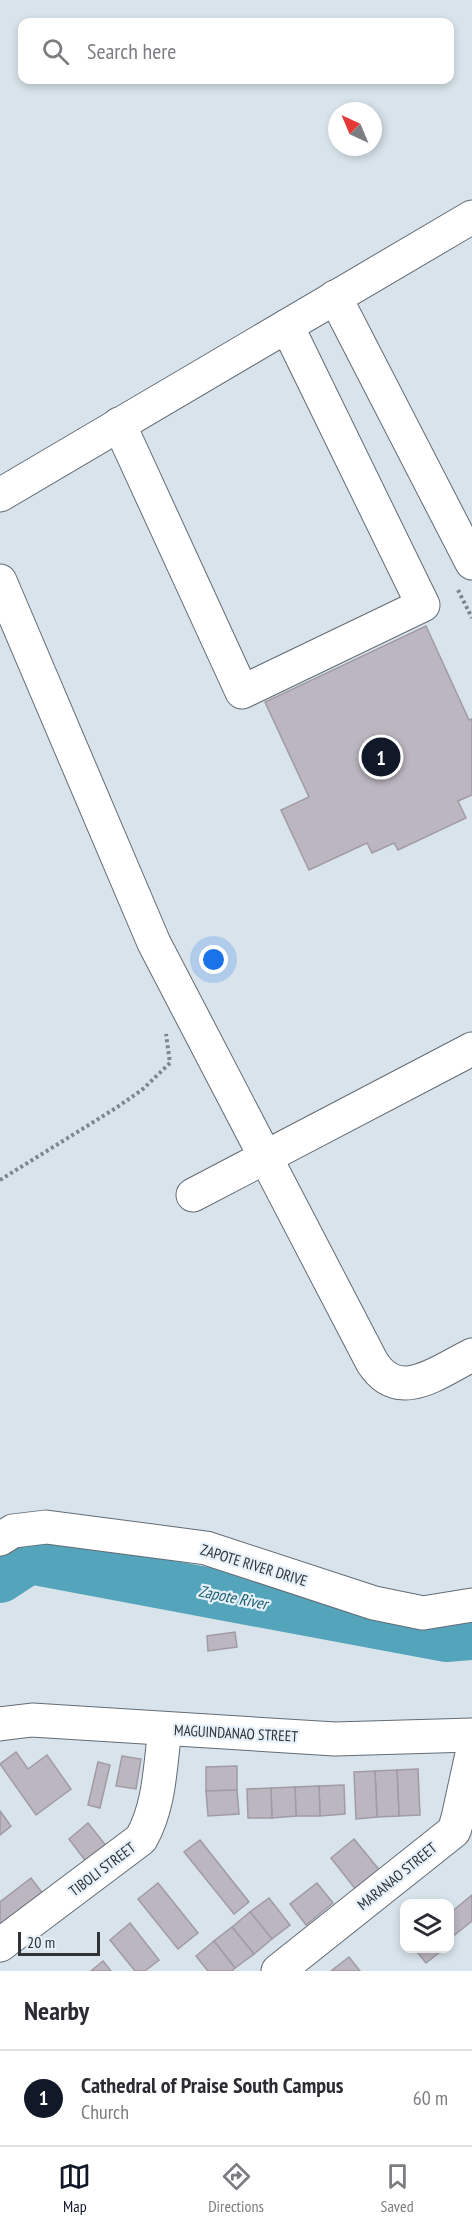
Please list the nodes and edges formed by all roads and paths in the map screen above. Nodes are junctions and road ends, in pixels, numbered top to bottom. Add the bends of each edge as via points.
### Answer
1 (472, 217) edge
2 (336, 297) junction
3 (287, 326) junction
4 (119, 424) junction
5 (0, 495) edge
6 (472, 563) edge
7 (0, 581) edge
8 (165, 1031) dead end
9 (472, 1049) edge
10 (264, 1157) junction
11 (0, 1180) edge
12 (193, 1195) dead end
13 (472, 1355) edge
14 (0, 1539) edge
15 (472, 1605) edge
16 (0, 1724) edge
17 (165, 1729) junction
18 (472, 1735) edge
19 (472, 1754) edge
20 (0, 1945) edge
21 (278, 1971) edge

1 - 2 street
2 - 3 street
2 - 6 street
3 - 4 street
3 - 4 street via 423,604 242,692
4 - 5 street
7 - 10 street via 154,944
8 - 11 path via 170,1064 143,1089
9 - 10 street
10 - 12 street
10 - 13 street via 382,1375 394,1383 415,1383
14 - 15 street, ZAPOTE RIVER DRIVE via 13,1531 46,1527 195,1546 374,1603 423,1613
16 - 17 street, MAGUINDANAO STREET via 32,1720
17 - 18 street, MAGUINDANAO STREET via 335,1739
17 - 20 street, TIBOLI STREET via 155,1805 141,1839
19 - 21 street, MARANAO STREET via 454,1831

